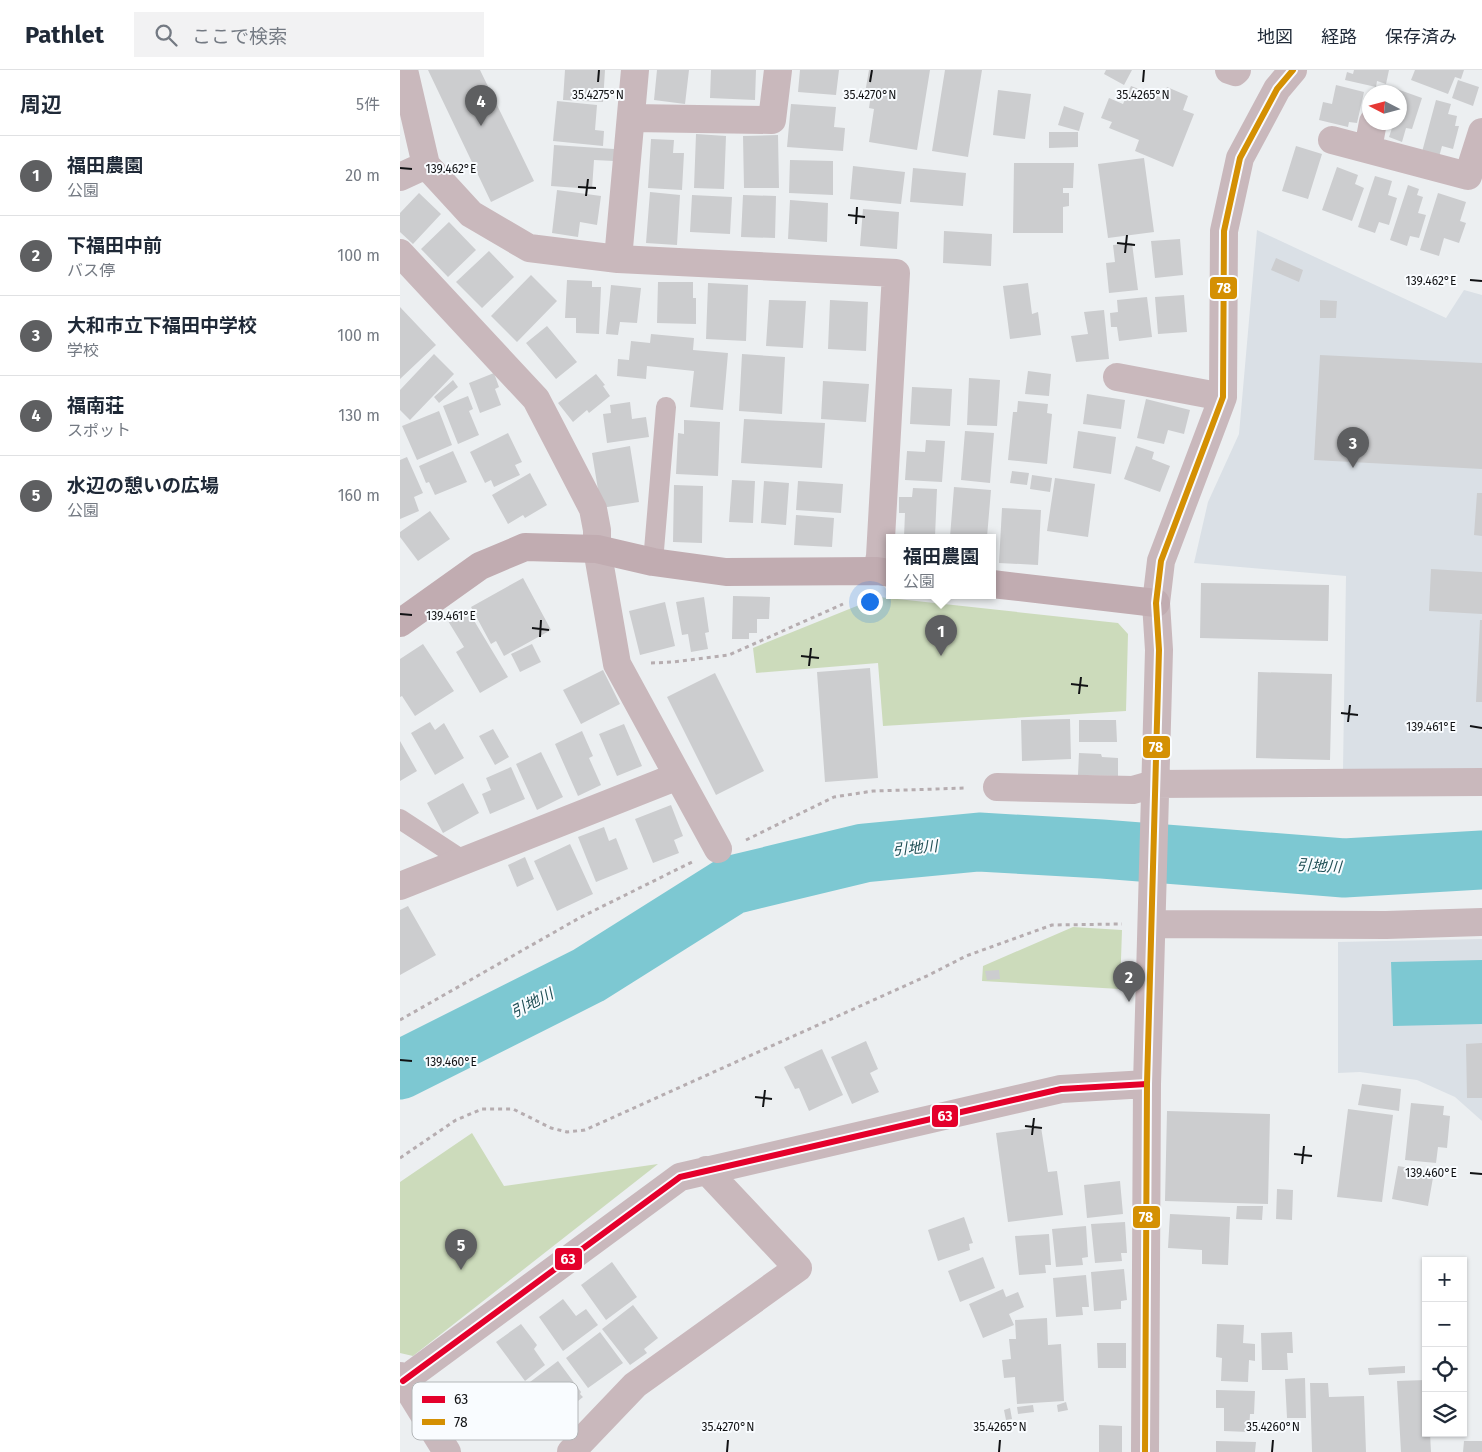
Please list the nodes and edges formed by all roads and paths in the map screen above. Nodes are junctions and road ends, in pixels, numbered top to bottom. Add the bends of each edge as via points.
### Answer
1 (404, 70) edge
2 (635, 70) edge
3 (778, 70) edge
4 (1229, 70) edge
5 (1237, 70) edge
6 (1293, 70) edge
7 (632, 118) junction
8 (1482, 132) edge
9 (1370, 136) edge
10 (1332, 140) dead end
11 (426, 165) junction
12 (1477, 168) edge
13 (400, 177) edge
14 (400, 253) edge
15 (618, 259) junction
16 (1117, 376) dead end
17 (1223, 398) junction
18 (666, 407) dead end
19 (598, 549) junction
20 (653, 562) junction
21 (883, 572) edge
22 (996, 584) edge
23 (852, 600) dead end
24 (1156, 603) junction
25 (400, 623) edge
26 (618, 664) junction
27 (678, 776) junction
28 (1482, 782) edge
29 (1154, 784) junction
30 (997, 787) joint
31 (400, 819) edge
32 (718, 849) junction
33 (464, 861) junction
34 (400, 886) edge
35 (1145, 919) junction
36 (1482, 922) edge
37 (400, 1020) edge
38 (1147, 1084) junction
39 (400, 1158) edge
40 (706, 1170) junction
41 (402, 1378) edge
42 (412, 1394) edge
43 (441, 1440) edge
44 (448, 1452) edge
45 (571, 1452) edge
46 (1144, 1452) edge

1 - 11 street
2 - 7 street
3 - 7 street via 772,120
4 - 5 street
6 - 17 street via 1277,89 1240,158 1224,231
7 - 15 street
8 - 12 street
9 - 10 street
9 - 12 street via 1468,176
11 - 13 street
11 - 15 street via 471,214 529,248
14 - 19 street via 536,399 593,509
15 - 21 street via 896,273 880,556
16 - 17 street
17 - 24 street via 1161,561
18 - 20 lane
19 - 20 street
19 - 25 street via 525,547 480,566
19 - 26 street
20 - 21 street via 726,572
22 - 24 street
23 - 26 path via 729,655
24 - 29 street via 1159,650
26 - 27 street
27 - 32 street
27 - 33 street
28 - 29 street
29 - 30 street via 1132,790
29 - 35 street
30 - 32 path via 873,791 834,797 742,841
31 - 33 lane
32 - 37 path via 581,917
33 - 34 street
35 - 36 street via 1386,926
35 - 38 street
35 - 39 path via 1052,925 966,956 585,1130 567,1132 551,1128 514,1109 482,1109 456,1120
38 - 40 street via 1061,1089
38 - 46 street
40 - 41 street via 680,1177
40 - 45 street via 798,1268 636,1385
41 - 42 street
43 - 44 street

